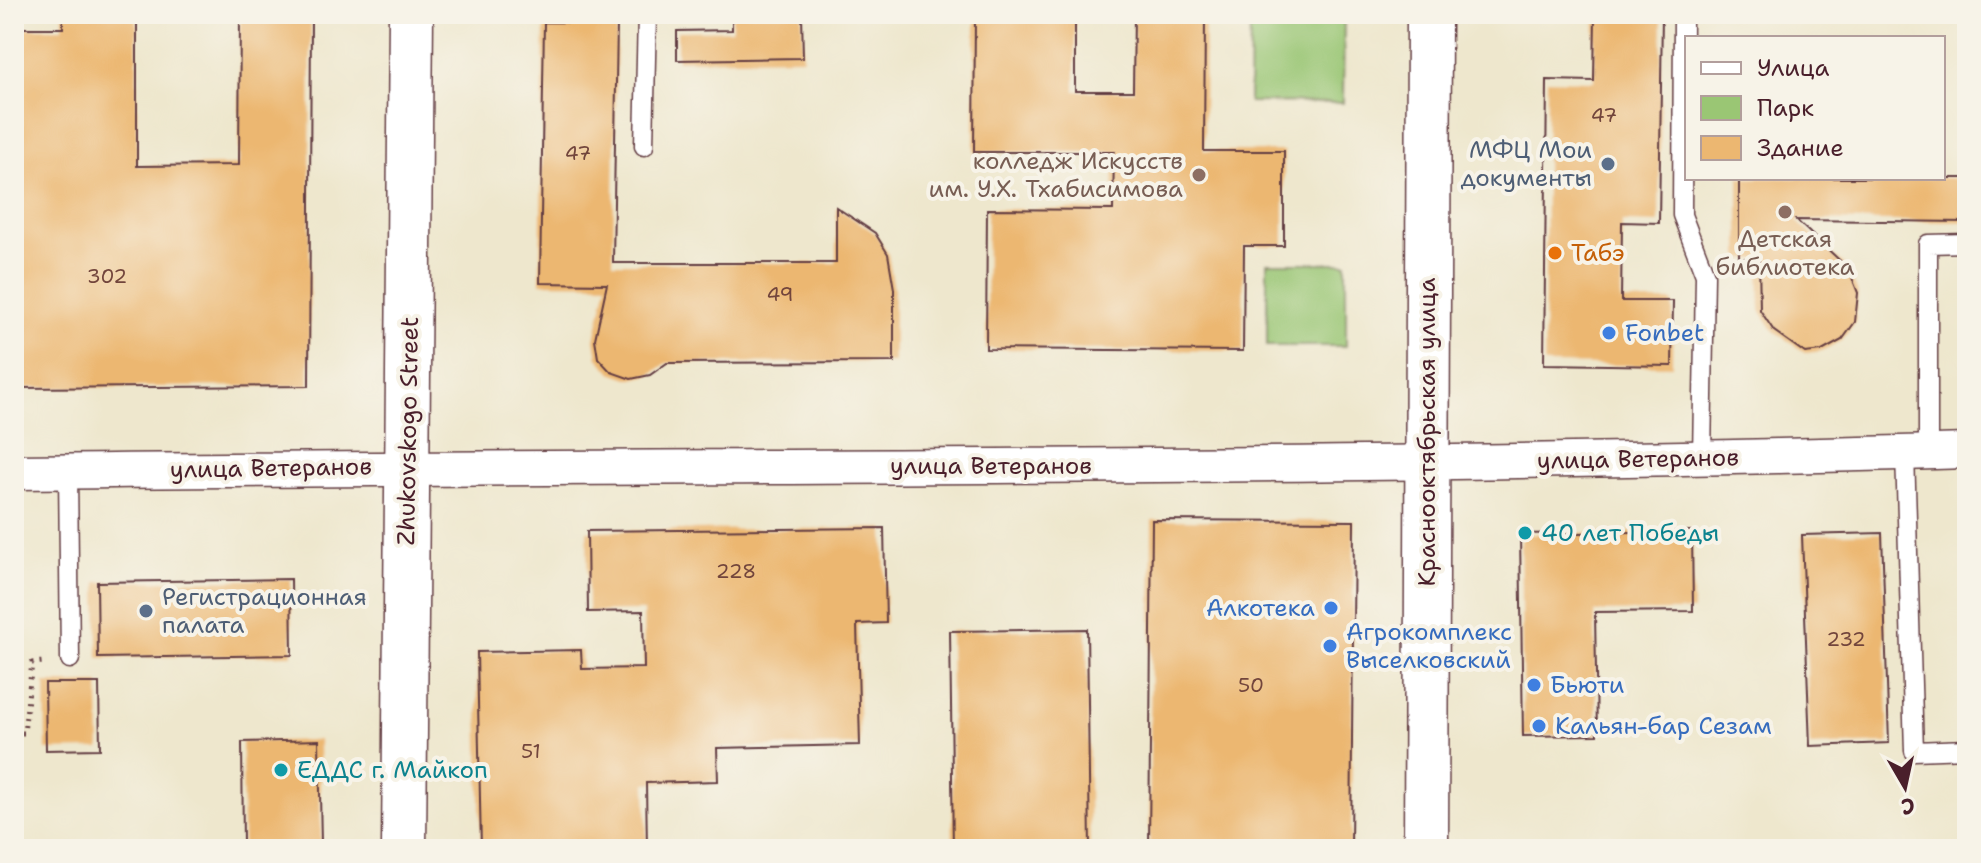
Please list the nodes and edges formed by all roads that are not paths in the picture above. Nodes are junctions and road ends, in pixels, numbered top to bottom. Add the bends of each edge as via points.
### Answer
1 (411, 14) edge
2 (647, 14) edge
3 (1429, 14) edge
4 (1683, 14) edge
5 (644, 146) dead end
6 (1967, 243) edge
7 (1967, 451) edge
8 (1916, 452) junction
9 (1702, 458) junction
10 (1427, 462) junction
11 (407, 467) junction
12 (68, 471) junction
13 (14, 472) edge
14 (70, 659) road end
15 (1967, 749) edge
16 (404, 849) edge
17 (1426, 849) edge

1 - 11 street, Zhukovskogo Street
2 - 5 lane
3 - 10 street, Краснооктябрьская улица
4 - 9 lane via 1682,215 1705,275
6 - 8 lane via 1928,244
7 - 8 street, улица Ветеранов
8 - 9 street, улица Ветеранов
8 - 15 lane via 1914,751
9 - 10 street, улица Ветеранов
10 - 11 street, улица Ветеранов
10 - 17 street, Краснооктябрьская улица
11 - 12 street, улица Ветеранов
11 - 16 street, Zhukovskogo Street
12 - 13 street, улица Ветеранов
12 - 14 lane

